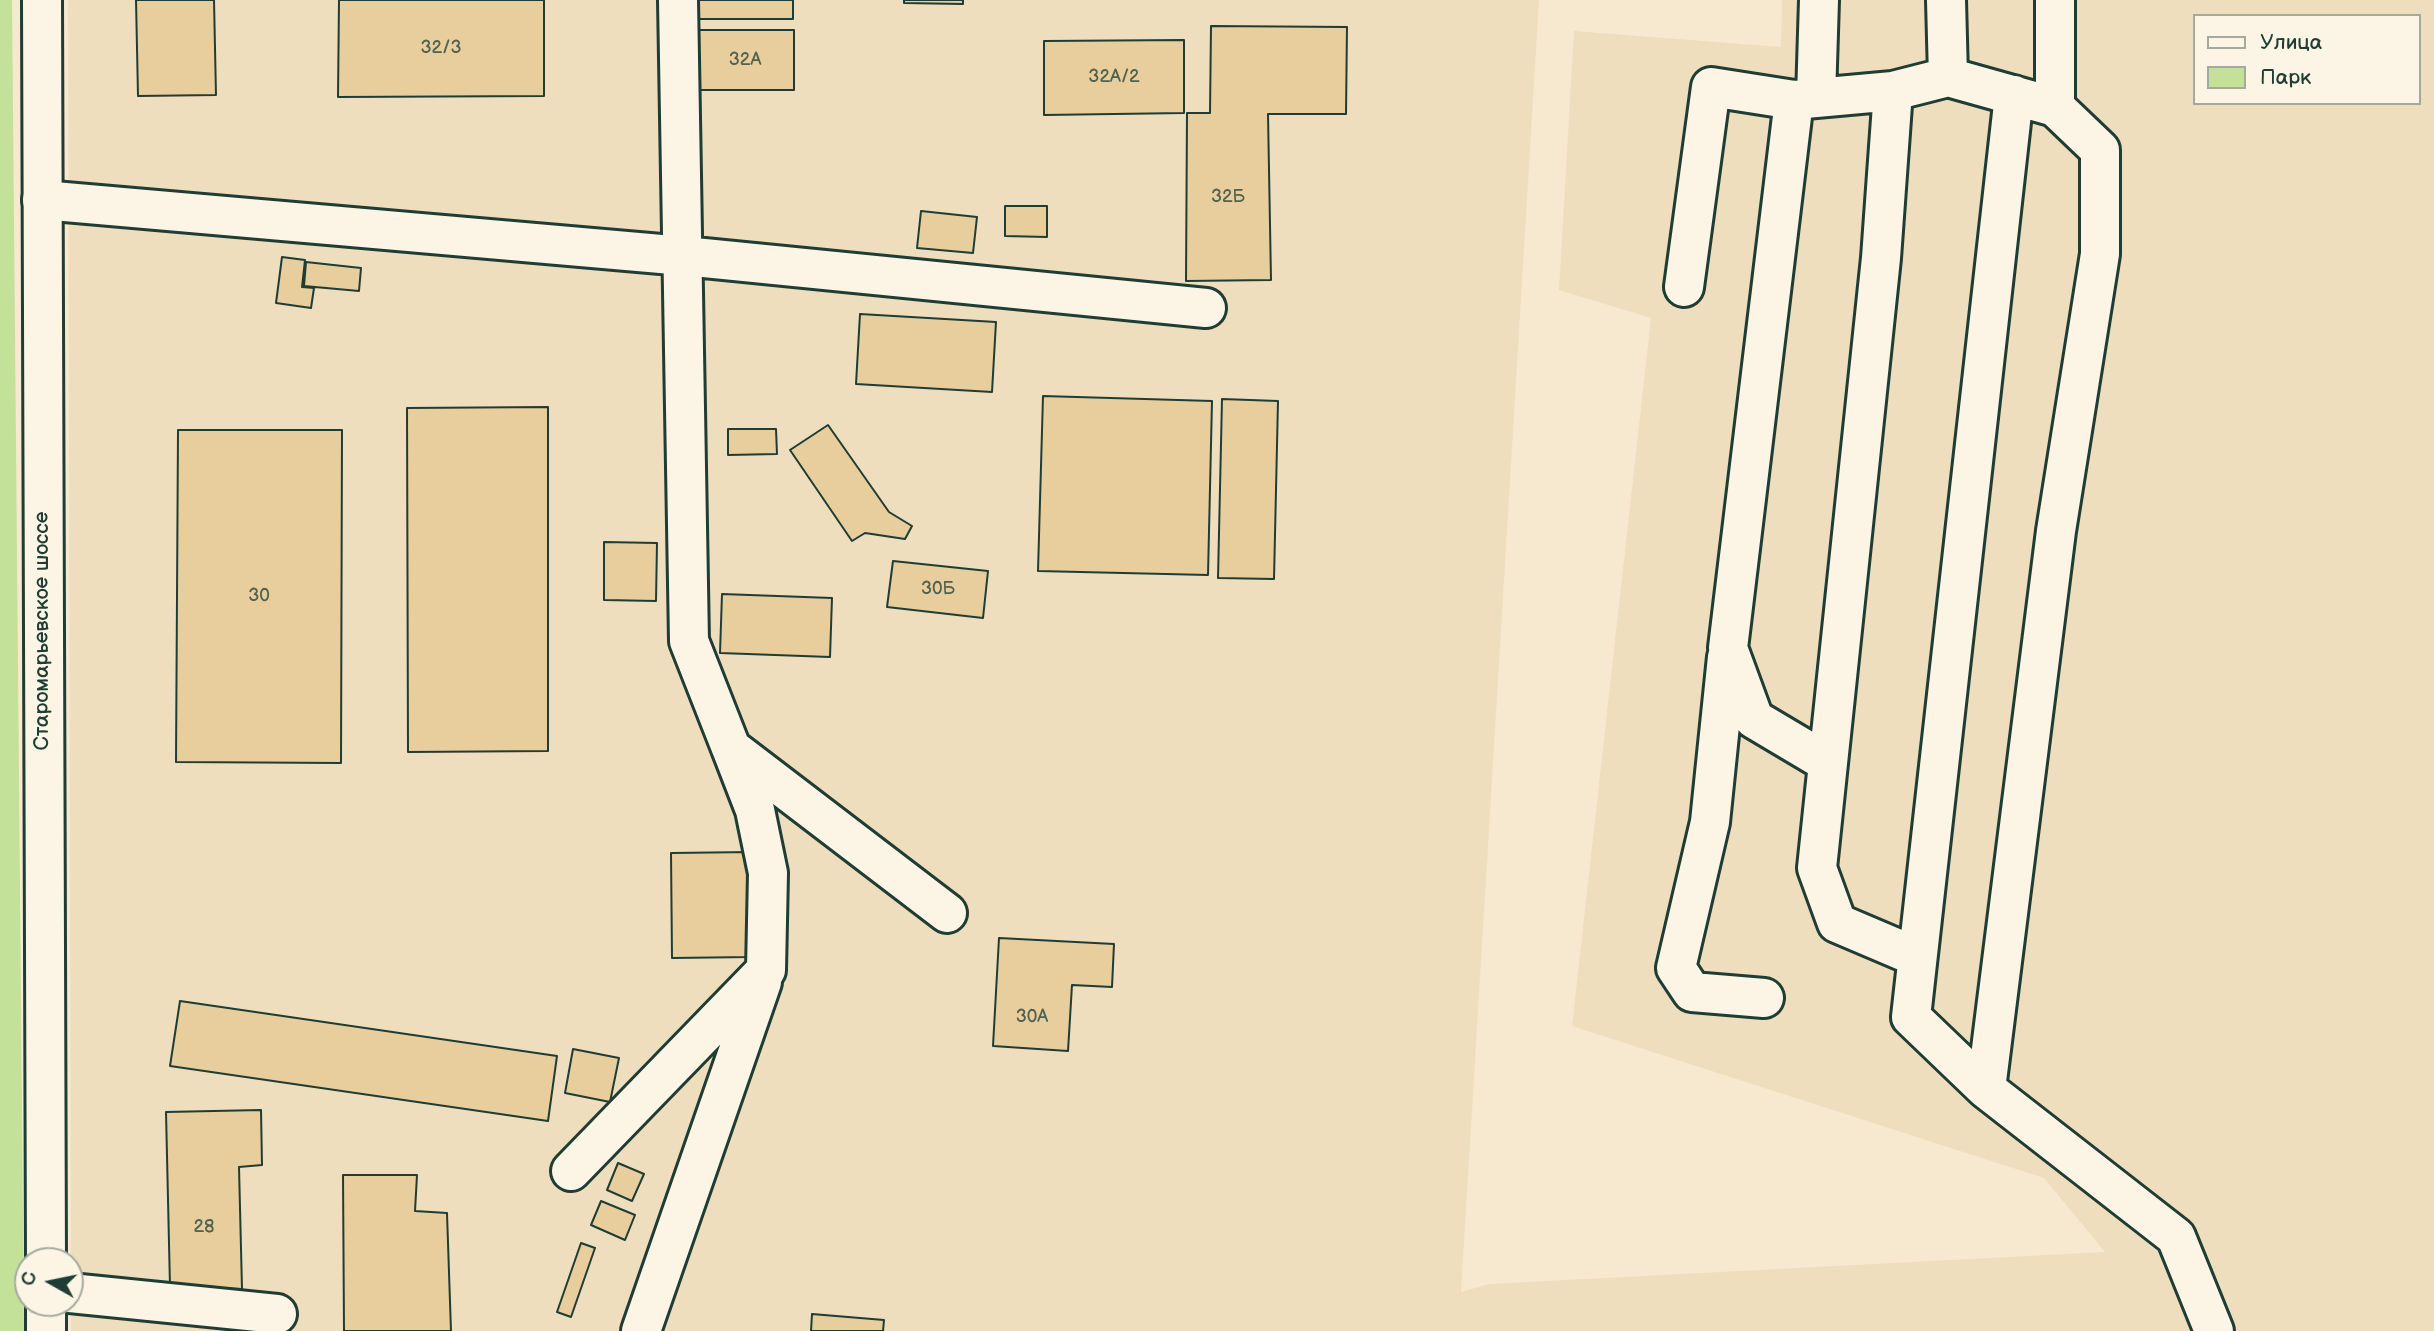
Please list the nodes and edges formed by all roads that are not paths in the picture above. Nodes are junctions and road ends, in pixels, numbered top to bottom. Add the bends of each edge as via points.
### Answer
1 (42, 0) edge
2 (678, 0) edge
3 (1819, 0) edge
4 (1946, 0) edge
5 (2055, 0) edge
6 (1948, 77) junction
7 (1893, 91) junction
8 (2014, 95) junction
9 (1805, 99) junction
10 (2055, 107) junction
11 (42, 200) junction
12 (684, 256) junction
13 (1684, 287) dead end
14 (1206, 308) dead end
15 (1728, 648) junction
16 (731, 748) junction
17 (1828, 763) junction
18 (947, 913) dead end
19 (1917, 957) junction
20 (766, 970) junction
21 (1764, 998) dead end
22 (1986, 1089) junction
23 (571, 1171) dead end
24 (46, 1247) edge
25 (84, 1294) edge
26 (277, 1314) dead end
27 (641, 1331) edge
28 (2214, 1331) edge

1 - 11 main road, Старомарьевское шоссе
2 - 12 main road
3 - 9 main road
4 - 6 main road
5 - 10 main road
6 - 7 main road
6 - 8 main road
7 - 9 main road
7 - 17 main road via 1881,258
8 - 10 main road
8 - 19 main road
9 - 13 main road via 1711,87
9 - 15 main road
10 - 22 main road via 2100,150 2100,254 2056,531
11 - 12 main road
11 - 24 main road, Старомарьевское шоссе
12 - 14 main road
12 - 16 main road via 689,641
15 - 17 main road via 1754,719
15 - 21 main road via 1710,822 1676,968 1692,992
16 - 18 main road
16 - 20 main road via 755,810 768,873
17 - 19 main road via 1817,867 1837,923
19 - 22 main road via 1911,1017
20 - 23 main road
20 - 27 main road
22 - 28 main road via 2176,1237
25 - 26 main road

